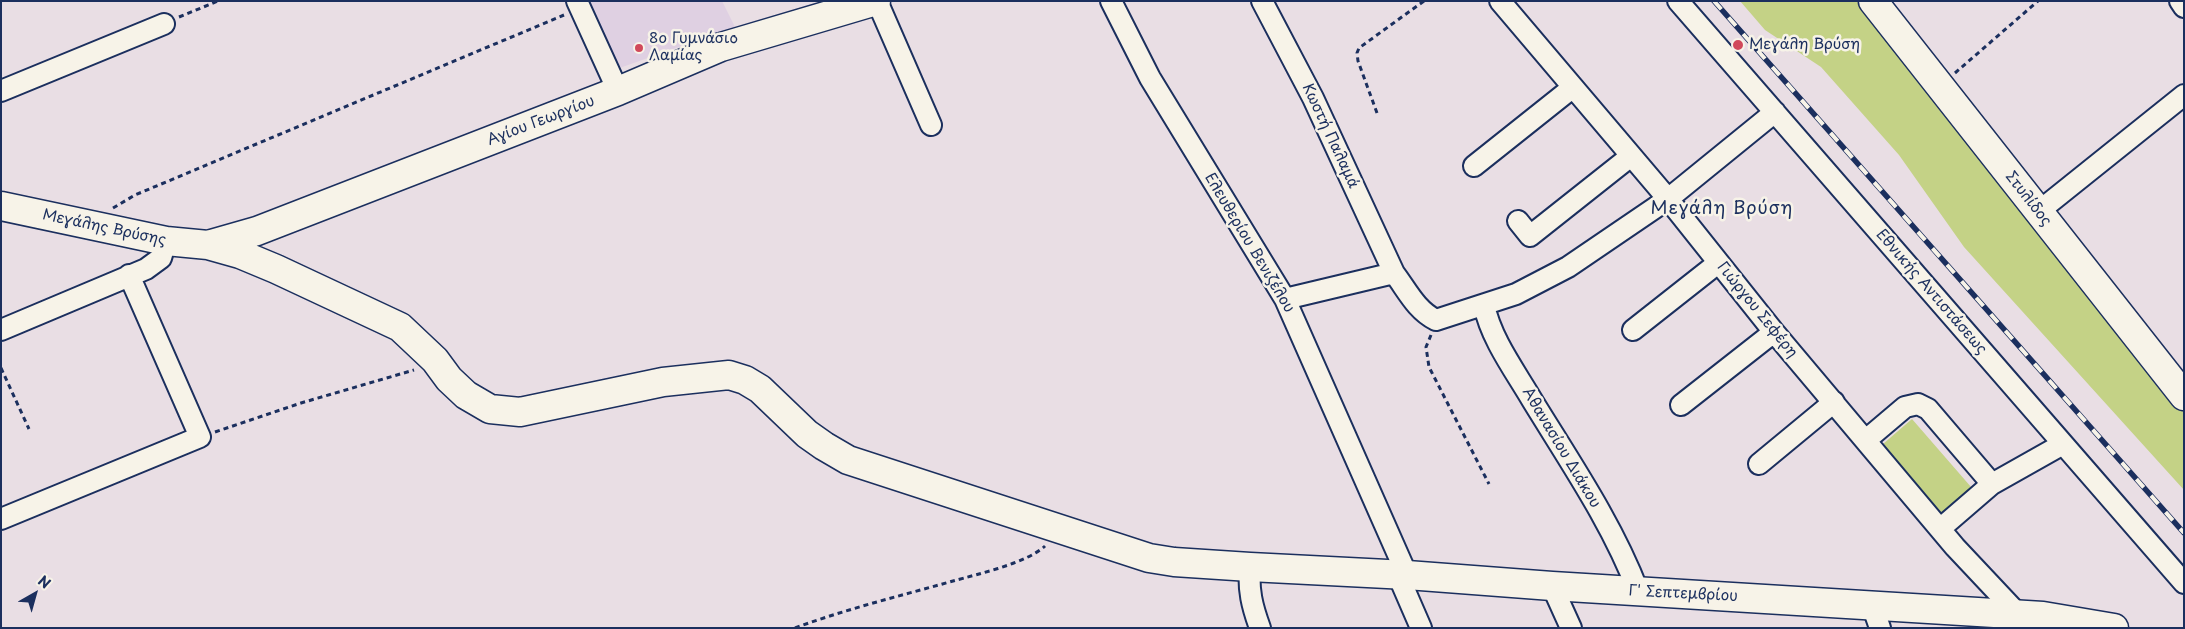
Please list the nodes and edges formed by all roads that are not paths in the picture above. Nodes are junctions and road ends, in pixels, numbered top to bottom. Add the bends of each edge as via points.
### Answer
1 (876, 1) edge
2 (1111, 1) edge
3 (1262, 1) edge
4 (1500, 1) edge
5 (1678, 1) edge
6 (1873, 1) edge
7 (2180, 1) edge
8 (578, 5) edge
9 (826, 7) edge
10 (2184, 8) edge
11 (164, 24) road end
12 (1572, 88) junction
13 (1, 91) edge
14 (618, 91) junction
15 (2184, 95) edge
16 (1775, 112) junction
17 (931, 125) dead end
18 (1631, 156) junction
19 (1474, 166) dead end
20 (1668, 199) junction
21 (1, 206) edge
22 (2038, 212) junction
23 (1518, 221) dead end
24 (166, 241) junction
25 (208, 245) junction
26 (1718, 263) junction
27 (1394, 272) junction
28 (129, 275) junction
29 (1285, 299) junction
30 (1484, 305) junction
31 (1, 330) edge
32 (1633, 330) dead end
33 (1774, 332) junction
34 (2184, 396) edge
35 (1834, 402) junction
36 (1681, 405) dead end
37 (1866, 440) junction
38 (2064, 444) junction
39 (1759, 464) dead end
40 (1992, 484) junction
41 (1, 519) edge
42 (1941, 528) junction
43 (1250, 567) junction
44 (1403, 575) junction
45 (2184, 582) edge
46 (1552, 586) junction
47 (1638, 591) junction
48 (1876, 616) edge
49 (2036, 619) edge
50 (1260, 628) edge
51 (1421, 628) edge
52 (1571, 628) edge
53 (2114, 628) edge

1 - 9 street, Αγίου Γεωργίου
1 - 17 street
2 - 29 street, Ελευθερίου Βενιζέλου via 1150,78
3 - 27 street, Κωστή Παλαμά via 1313,98
4 - 12 street, Γιώργου Σεφέρη
5 - 16 street, Εθνικής Αντιστάσεως
6 - 22 street, Στυλίδος
7 - 10 street
8 - 14 street
9 - 14 street, Αγίου Γεωργίου
11 - 13 street
12 - 18 street, Γιώργου Σεφέρη
12 - 19 street
14 - 25 street, Αγίου Γεωργίου via 257,231
15 - 22 street
16 - 20 street
16 - 38 street, Εθνικής Αντιστάσεως
18 - 20 street, Γιώργου Σεφέρη
18 - 23 street via 1530,236
20 - 26 street, Γιώργου Σεφέρη
20 - 30 street via 1553,276
21 - 24 street, Μεγάλης Βρύσης
22 - 34 street, Στυλίδος
24 - 25 street, Μεγάλης Βρύσης
24 - 28 street via 161,258 155,264
25 - 43 street, Γ' Σεπτεμβρίου via 276,269 400,327 466,395 490,409 520,412 662,382 729,375 760,390 807,434 848,460 1149,558
26 - 32 street
26 - 33 street, Γιώργου Σεφέρη
27 - 29 street
27 - 30 street, Κωστή Παλαμά via 1416,304 1436,320
28 - 31 street
28 - 41 street via 200,437
29 - 44 street, Ελευθερίου Βενιζέλου
30 - 47 street, Αθανασίου Διάκου via 1487,321 1626,560
33 - 35 street, Γιώργου Σεφέρη
33 - 36 street
35 - 37 street, Γιώργου Σεφέρη
35 - 39 street
37 - 40 street via 1905,407 1918,404 1928,409
37 - 42 street, Γιώργου Σεφέρη
38 - 40 street
38 - 45 street, Εθνικής Αντιστάσεως
40 - 42 street
42 - 49 street, Γιώργου Σεφέρη via 1986,582
43 - 44 street, Γ' Σεπτεμβρίου
43 - 50 street via 1250,602
44 - 46 street, Γ' Σεπτεμβρίου
44 - 51 street, Ελευθερίου Βενιζέλου
46 - 47 street, Γ' Σεπτεμβρίου
46 - 52 street
47 - 48 street, Γ' Σεπτεμβρίου
48 - 49 street, Γ' Σεπτεμβρίου
49 - 53 street, Γ' Σεπτεμβρίου

